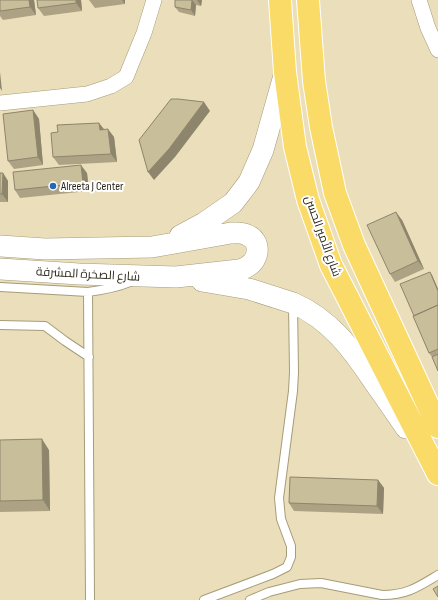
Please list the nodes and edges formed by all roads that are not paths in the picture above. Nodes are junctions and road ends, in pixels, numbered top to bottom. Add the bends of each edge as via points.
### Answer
1 (154, 0) edge
2 (280, 0) edge
3 (308, 0) edge
4 (419, 0) edge
5 (438, 50) edge
6 (285, 72) junction
7 (0, 103) edge
8 (0, 246) edge
9 (152, 247) junction
10 (0, 269) edge
11 (146, 276) junction
12 (176, 277) junction
13 (0, 287) edge
14 (88, 292) junction
15 (294, 303) junction
16 (0, 325) edge
17 (89, 357) junction
18 (437, 424) edge
19 (438, 474) edge
20 (438, 575) edge
21 (90, 600) edge
22 (204, 600) edge
23 (250, 600) edge

1 - 7 street via 126,77 111,86 87,94
2 - 6 highway, شارع الأمير الحسن
3 - 18 highway via 314,81 335,193 354,245
4 - 5 street
6 - 9 main road via 263,150 249,182 233,203 204,223 183,235
6 - 19 highway, شارع الأمير الحسن via 295,147 308,200 331,265
8 - 9 main road, شارع الصخرة المشرفة via 45,249
9 - 12 main road via 231,233 249,235 255,241 257,253 248,266 239,270
10 - 11 main road, شارع الصخرة المشرفة
11 - 12 main road, شارع الصخرة المشرفة
11 - 14 lane via 118,287
12 - 15 main road via 248,289
13 - 14 lane
14 - 17 lane
15 - 19 main road via 324,322 342,338
15 - 22 lane via 293,392 279,498 281,519 291,546 291,557 286,567 273,574
16 - 17 lane via 45,326
17 - 21 lane
20 - 23 lane via 411,591 392,595 321,583 300,584

